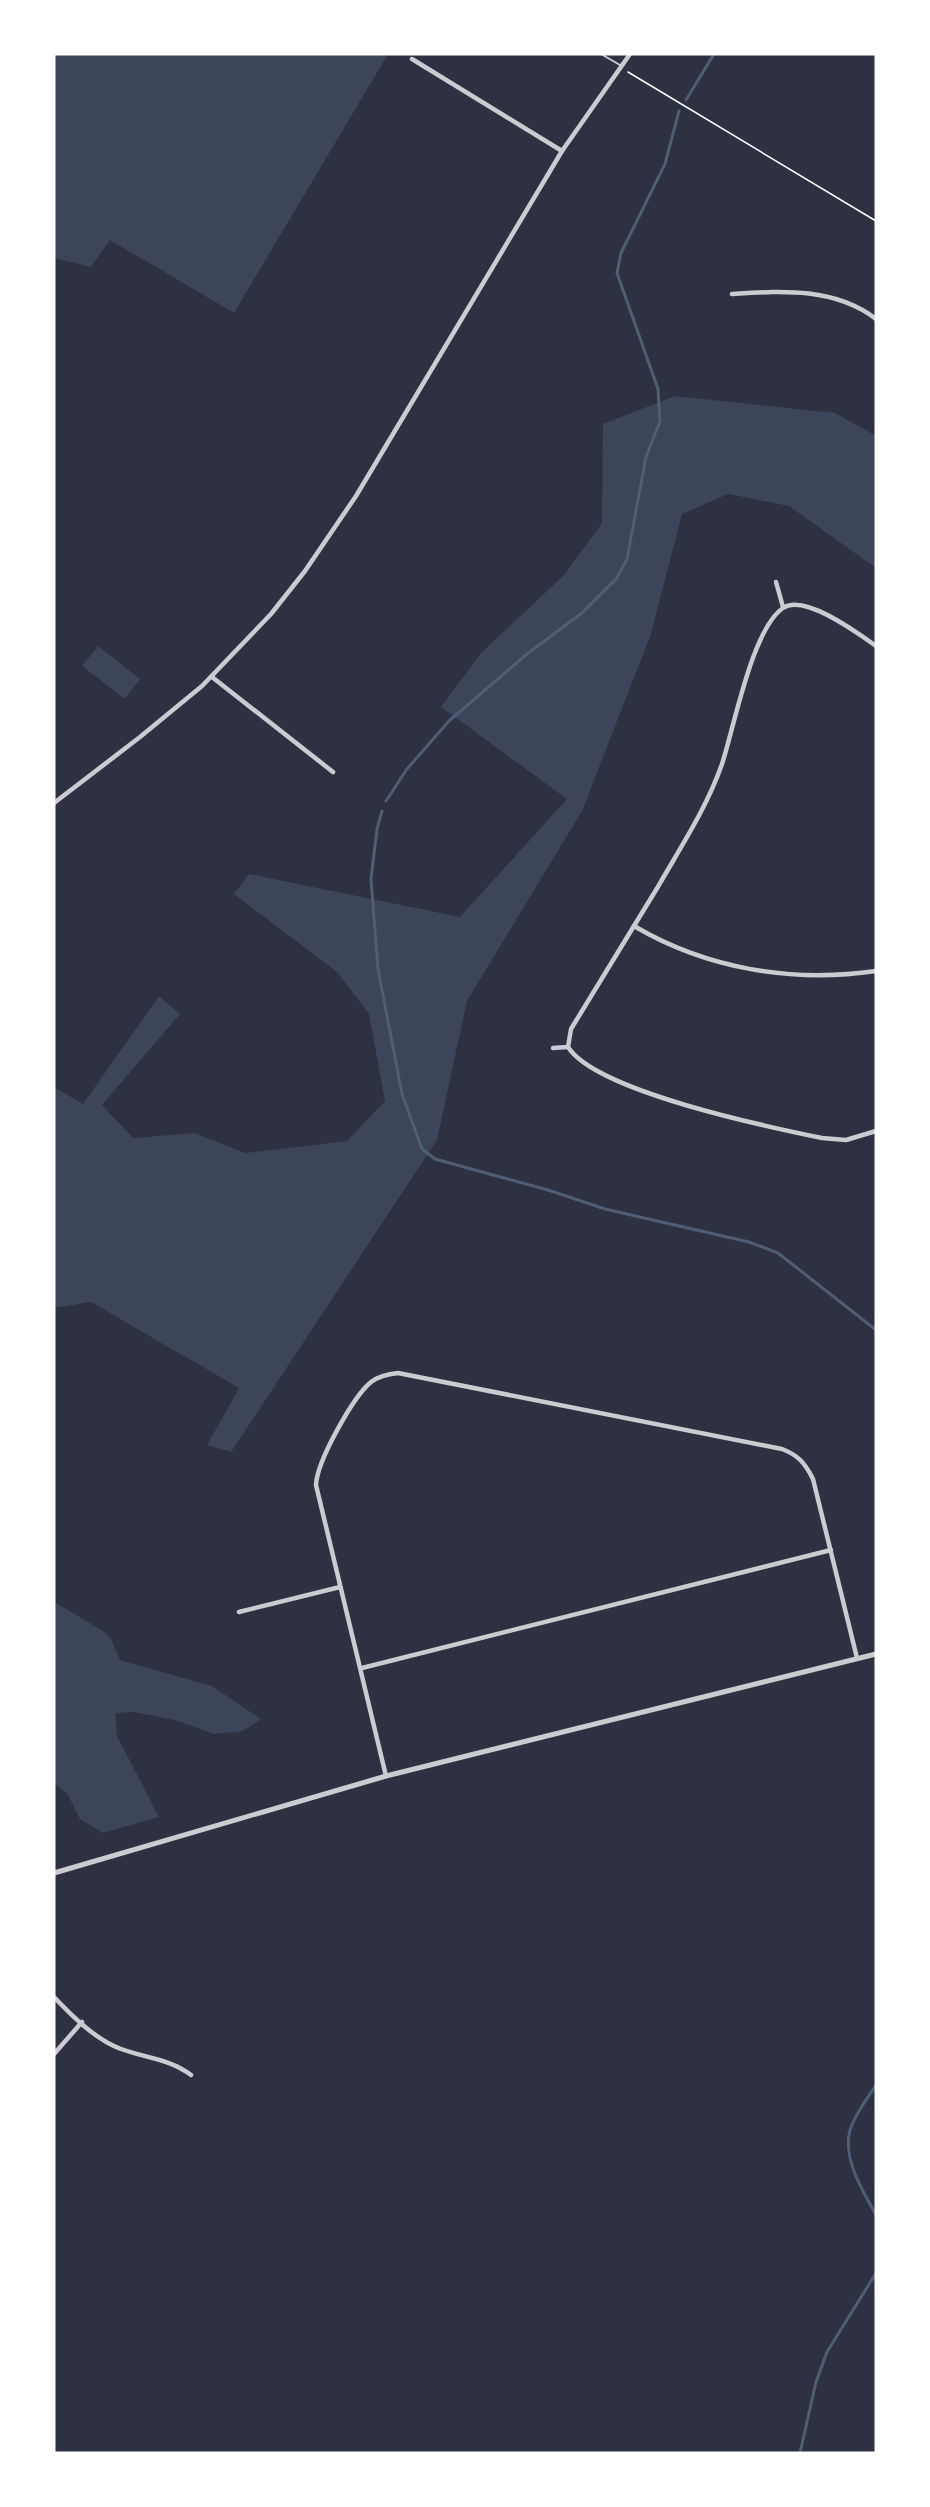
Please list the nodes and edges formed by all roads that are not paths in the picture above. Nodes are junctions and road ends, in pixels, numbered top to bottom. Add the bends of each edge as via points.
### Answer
1 (601, 54) edge
2 (630, 54) edge
3 (412, 59) dead end
4 (620, 65) junction
5 (562, 151) junction
6 (732, 294) dead end
7 (876, 319) edge
8 (776, 582) dead end
9 (783, 608) junction
10 (876, 646) edge
11 (212, 677) junction
12 (333, 772) dead end
13 (54, 803) edge
14 (634, 926) junction
15 (876, 971) edge
16 (568, 1047) junction
17 (552, 1048) dead end
18 (876, 1131) edge
19 (831, 1550) junction
20 (340, 1587) junction
21 (239, 1612) dead end
22 (876, 1654) edge
23 (857, 1658) junction
24 (362, 1668) junction
25 (386, 1776) junction
26 (54, 1873) edge
27 (54, 1997) edge
28 (82, 2022) junction
29 (54, 2054) edge
30 (191, 2074) dead end

1 - 4 lane
2 - 4 street
3 - 5 street
4 - 5 street
5 - 11 street via 328,540 271,614
6 - 7 street via 826,295 852,303
8 - 9 street
9 - 10 street via 811,608
9 - 14 street via 769,623 747,676 723,761 705,805
11 - 12 street
11 - 13 street
14 - 15 street via 685,951 758,971 832,977
14 - 16 street via 571,1029
16 - 17 street
16 - 18 street via 581,1060 612,1078 671,1101 822,1138 846,1140
19 - 20 street via 813,1479 806,1464 790,1452 398,1373 378,1378 364,1389 328,1447 317,1475 318,1498
19 - 23 street
19 - 24 street
20 - 21 street
20 - 24 street
22 - 23 street
23 - 25 street
24 - 25 street
25 - 26 street
27 - 28 street
28 - 29 street
28 - 30 street via 119,2049 178,2065

